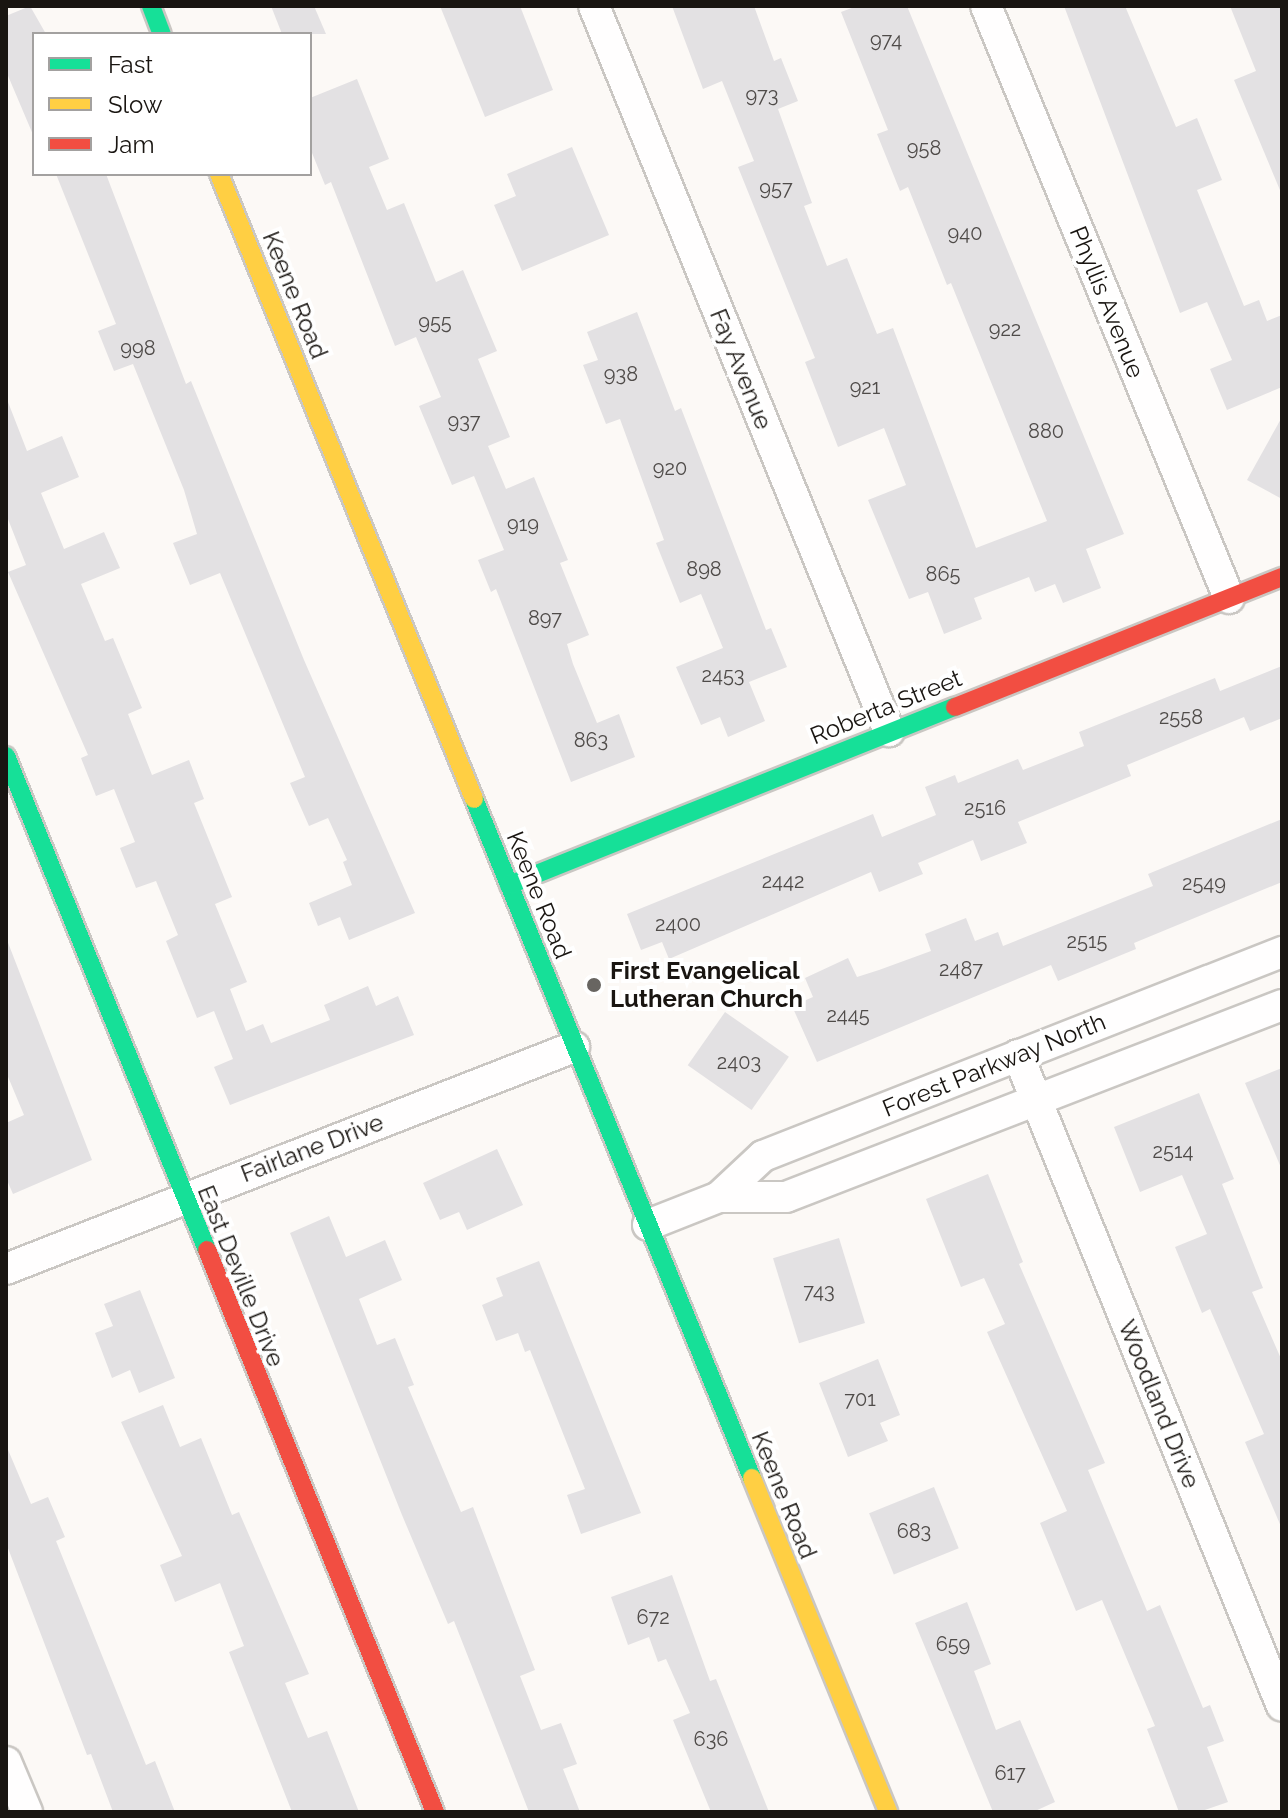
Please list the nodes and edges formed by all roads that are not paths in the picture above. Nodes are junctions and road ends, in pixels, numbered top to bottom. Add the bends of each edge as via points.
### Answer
1 (151, 6) edge
2 (594, 6) edge
3 (986, 6) edge
4 (161, 32) edge
5 (220, 176) edge
6 (1282, 577) edge
7 (1229, 598) junction
8 (889, 731) junction
9 (6, 756) edge
10 (509, 885) junction
11 (1282, 952) edge
12 (1282, 1005) edge
13 (574, 1047) junction
14 (1018, 1055) junction
15 (1036, 1103) junction
16 (719, 1197) junction
17 (183, 1198) junction
18 (648, 1225) junction
19 (6, 1269) edge
20 (1282, 1706) edge
21 (6, 1762) edge
22 (27, 1812) edge
23 (435, 1812) edge
24 (888, 1812) edge

1 - 4 street
2 - 8 street, Fay Avenue
3 - 7 street, Phyllis Avenue
5 - 10 street, Keene Road
6 - 7 street, Roberta Street
7 - 8 street, Roberta Street
8 - 10 street, Roberta Street
9 - 17 street, East Deville Drive
10 - 13 street, Keene Road
11 - 14 street, Forest Parkway North
12 - 15 street, Forest Parkway North
13 - 17 street, Fairlane Drive
13 - 18 street, Keene Road
14 - 15 street, Woodland Drive
14 - 16 street, Forest Parkway North via 763,1156
15 - 16 street, Forest Parkway North via 786,1197
15 - 20 street, Woodland Drive
16 - 18 street, Forest Parkway North
17 - 19 street, Fairlane Drive
17 - 23 street, East Deville Drive
18 - 24 street, Keene Road
21 - 22 street

